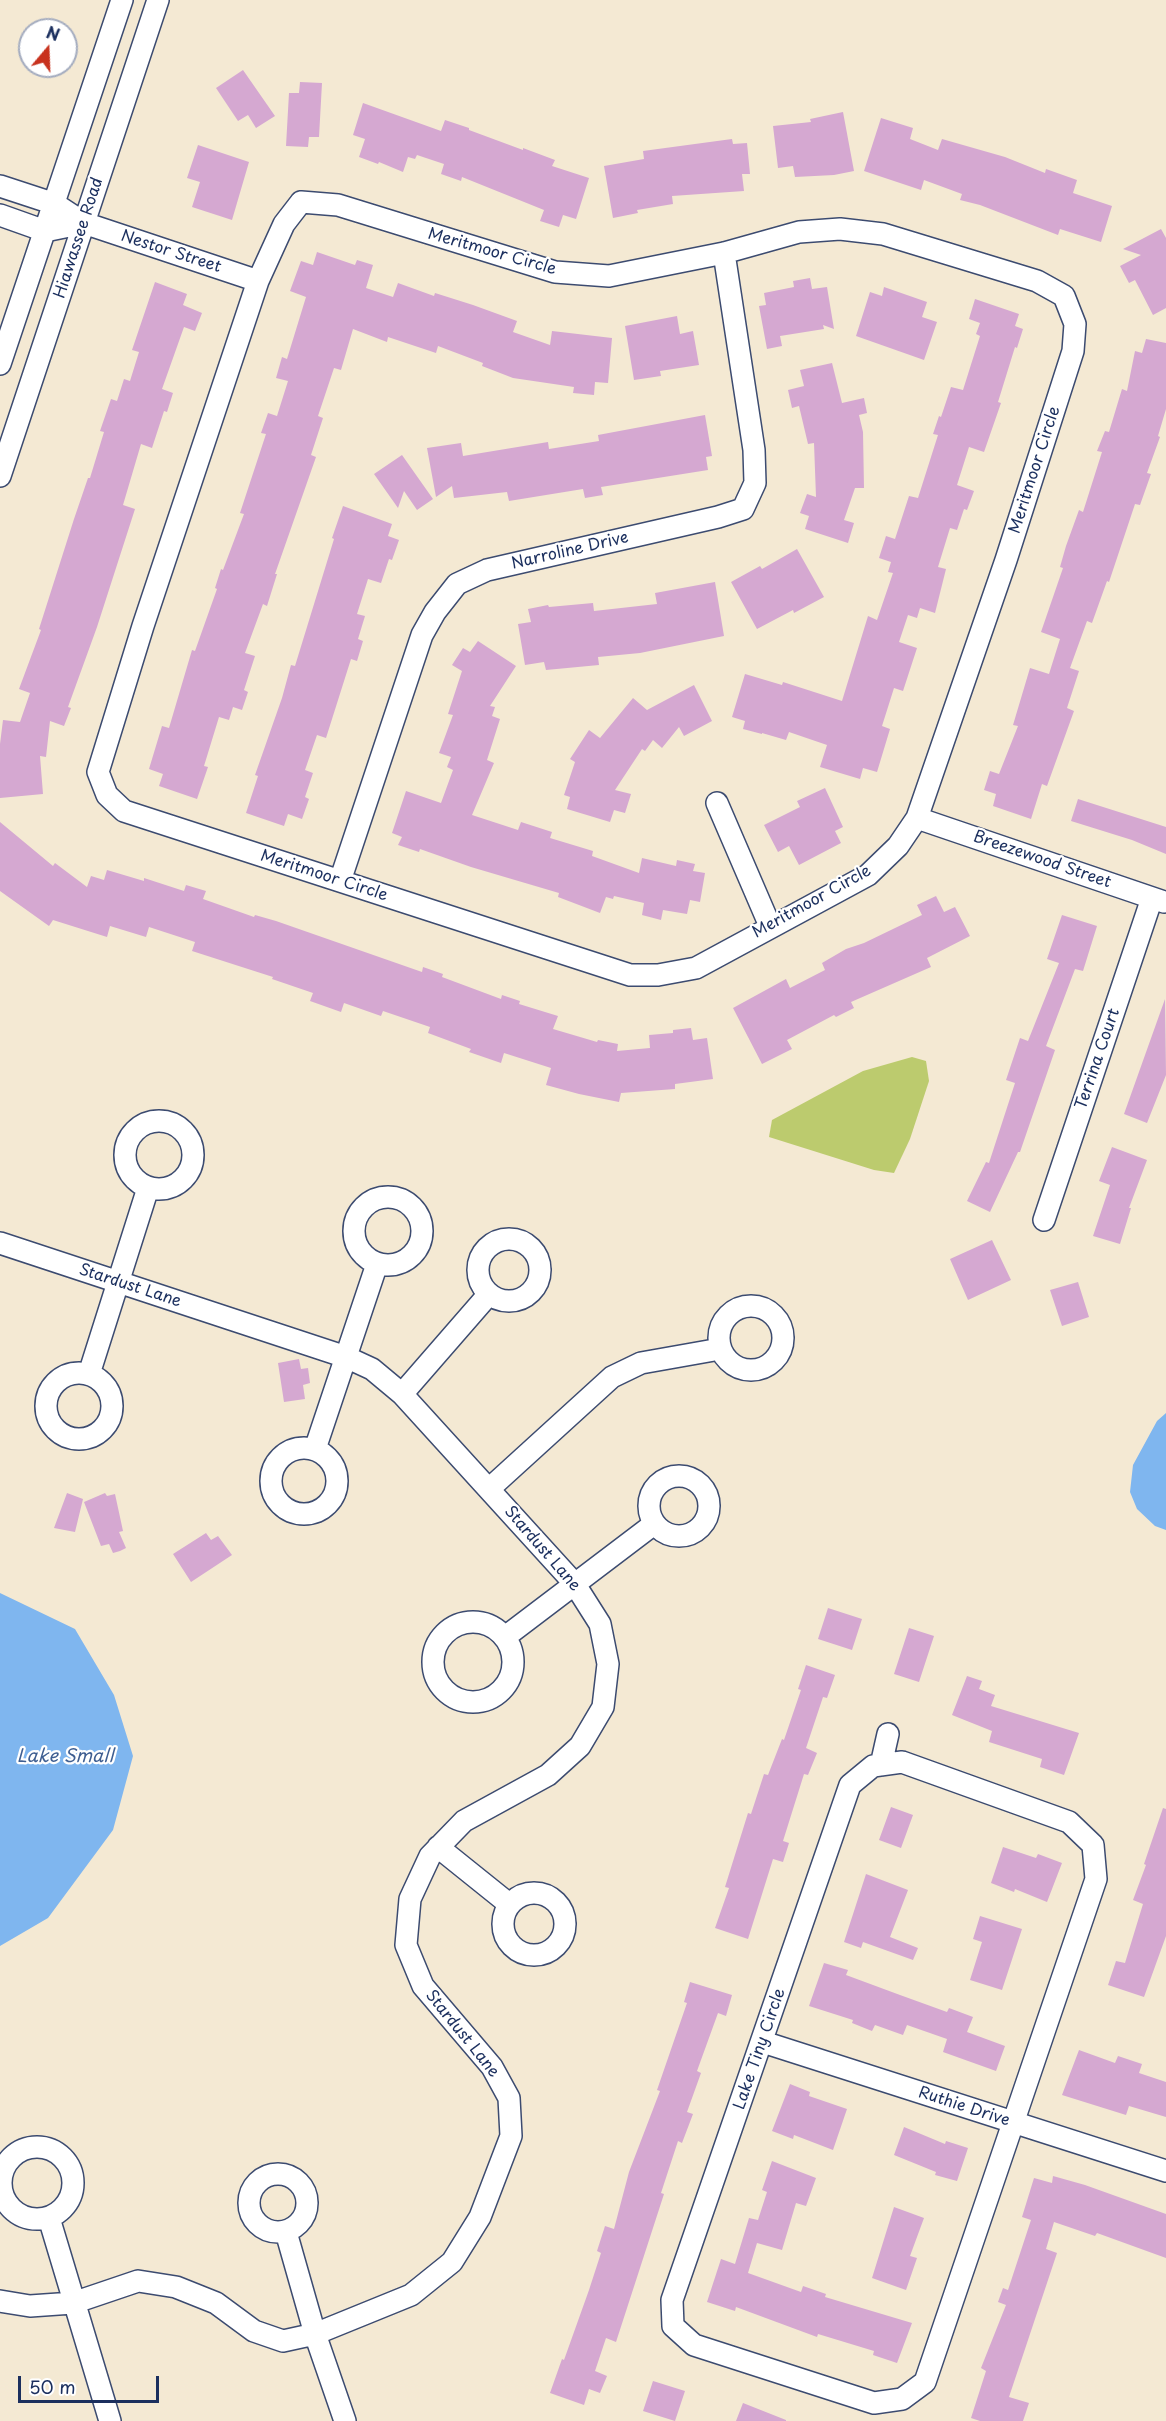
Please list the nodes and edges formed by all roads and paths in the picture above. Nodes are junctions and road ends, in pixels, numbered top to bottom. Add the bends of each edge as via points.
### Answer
1 (122, 0) edge
2 (158, 0) edge
3 (0, 186) edge
4 (55, 204) junction
5 (0, 214) edge
6 (84, 223) junction
7 (45, 231) junction
8 (724, 253) junction
9 (258, 281) junction
10 (0, 364) edge
11 (0, 476) edge
12 (717, 803) dead end
13 (917, 818) junction
14 (340, 881) junction
15 (1159, 900) edge
16 (770, 926) junction
17 (148, 1188) dead end
18 (1044, 1220) dead end
19 (0, 1243) edge
20 (377, 1264) dead end
21 (117, 1282) junction
22 (489, 1294) dead end
23 (720, 1349) dead end
24 (346, 1357) junction
25 (89, 1374) dead end
26 (402, 1394) junction
27 (315, 1449) dead end
28 (489, 1489) junction
29 (654, 1524) dead end
30 (574, 1583) junction
31 (505, 1637) dead end
32 (888, 1734) dead end
33 (881, 1765) junction
34 (438, 1847) junction
35 (509, 1904) dead end
36 (763, 2042) junction
37 (1015, 2123) junction
38 (1166, 2171) edge
39 (49, 2218) dead end
40 (286, 2232) dead end
41 (0, 2301) edge
42 (73, 2303) junction
43 (315, 2334) junction
44 (110, 2421) edge
45 (345, 2421) edge

1 - 4 street, Hiawassee Road
2 - 6 street, Hiawassee Road
3 - 4 street, Nestor Street
4 - 6 street, Nestor Street
4 - 7 street, Hiawassee Road
5 - 7 street
6 - 7 street
6 - 9 street, Nestor Street
6 - 11 street, Hiawassee Road
7 - 10 street, Hiawassee Road
8 - 9 street, Meritmoor Circle via 609,276 555,272 338,205 302,202 284,224
8 - 13 street, Meritmoor Circle via 799,232 840,229 883,234 1037,282 1064,296 1075,324 1073,351
8 - 14 street, Narroline Drive via 754,450 755,483 743,509 487,570 458,585 422,635
9 - 14 street, Meritmoor Circle via 98,772 107,795 124,811
12 - 16 street
13 - 15 street, Breezewood Street
13 - 16 street, Meritmoor Circle via 898,846 868,875
14 - 16 street, Meritmoor Circle via 630,975 696,968
15 - 18 street, Terrina Court
17 - 21 street
19 - 21 street, Stardust Lane
20 - 24 street
21 - 24 street, Stardust Lane
21 - 25 street
22 - 26 street
23 - 28 street via 641,1363 612,1377
24 - 26 street, Stardust Lane via 372,1369
24 - 27 street
26 - 28 street, Stardust Lane
28 - 30 street, Stardust Lane
29 - 30 street
30 - 31 street
30 - 34 street, Stardust Lane via 600,1624 608,1664 603,1707 596,1722 580,1746 548,1775 464,1821
32 - 33 street
33 - 36 street, Lake Tiny Circle via 873,1766 850,1785
33 - 37 street, Lake Tiny Circle via 902,1762 1069,1822 1093,1845 1096,1878
34 - 35 street
34 - 43 street, Stardust Lane via 410,1899 406,1945 423,1986 498,2077 509,2098 511,2136 480,2217 452,2262 411,2295
36 - 37 street, Ruthie Drive
36 - 37 street, Lake Tiny Circle via 672,2300 673,2326 694,2345 874,2403 902,2399 925,2382
37 - 38 street, Ruthie Drive
39 - 42 street
40 - 43 street
41 - 42 street, Stardust Lane via 30,2306
42 - 43 street, Stardust Lane via 138,2281 176,2287 216,2303 254,2331 283,2341
42 - 44 street
43 - 45 street

